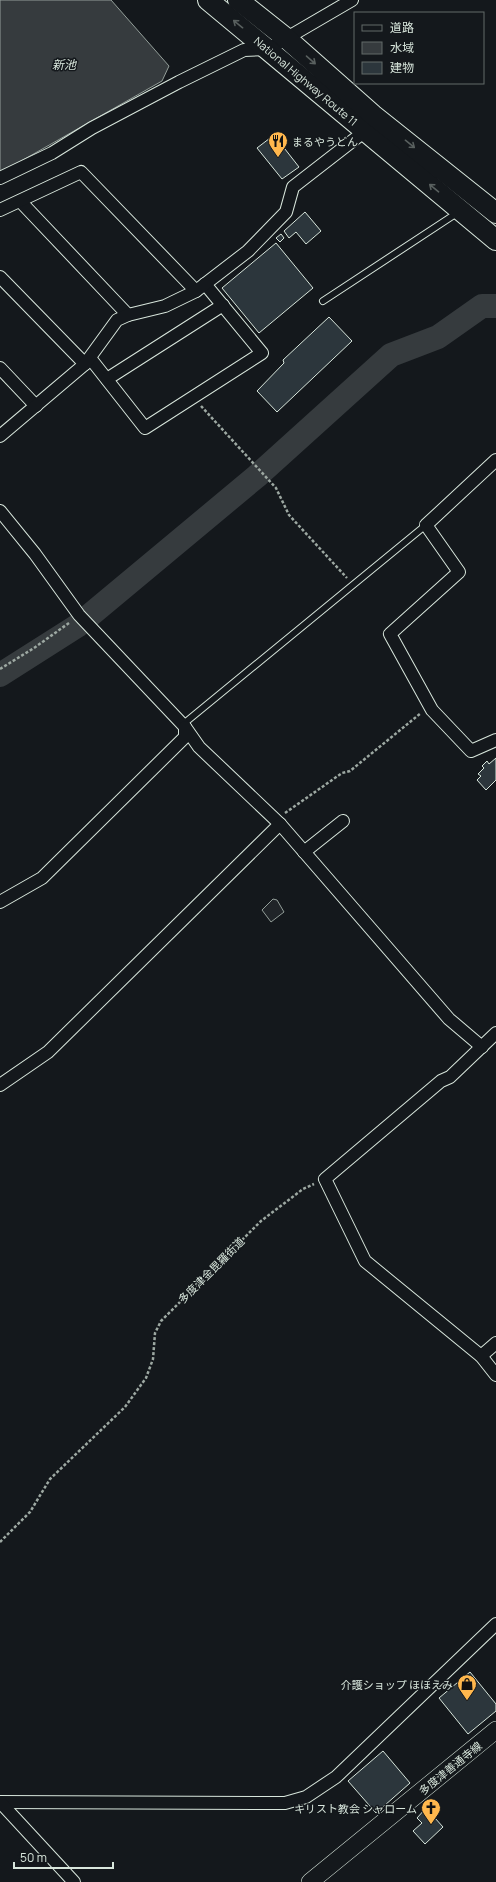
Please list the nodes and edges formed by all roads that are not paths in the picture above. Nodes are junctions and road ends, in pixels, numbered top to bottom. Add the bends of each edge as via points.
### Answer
1 (208, 0) edge
2 (238, 0) edge
3 (352, 0) edge
4 (286, 38) junction
5 (268, 49) junction
6 (372, 125) junction
7 (0, 178) edge
8 (20, 201) junction
9 (0, 210) edge
10 (460, 210) junction
11 (496, 213) edge
12 (496, 240) edge
13 (0, 277) edge
14 (201, 288) junction
15 (323, 301) dead end
16 (222, 305) junction
17 (128, 315) junction
18 (88, 361) junction
19 (0, 368) edge
20 (107, 379) junction
21 (36, 406) junction
22 (0, 436) edge
23 (496, 460) edge
24 (0, 511) edge
25 (426, 525) junction
26 (185, 724) junction
27 (496, 740) edge
28 (343, 821) dead end
29 (277, 822) junction
30 (304, 852) junction
31 (0, 902) edge
32 (496, 1033) edge
33 (482, 1047) junction
34 (0, 1085) edge
35 (496, 1343) edge
36 (481, 1356) junction
37 (496, 1375) edge
38 (496, 1624) edge
39 (496, 1730) edge
40 (0, 1802) edge
41 (74, 1882) edge
42 (310, 1882) edge

5 -> 1 highway, National Highway Route 11
2 - 4 highway, National Highway Route 11
3 - 4 street
4 - 5 street
4 -> 6 highway, National Highway Route 11
5 - 6 highway, National Highway Route 11
5 - 7 street via 244,50
10 -> 6 highway, National Highway Route 11
6 -> 11 highway, National Highway Route 11
6 - 14 street via 293,187 286,212 248,252
8 - 9 street
8 - 14 street via 81,172
8 - 17 street
10 - 12 highway, National Highway Route 11
10 - 15 lane
13 - 18 street
14 - 16 street
14 - 17 street via 165,306
16 - 20 street
16 - 20 street via 262,353 145,428
17 - 18 street via 117,320
18 - 20 street
18 - 21 street
19 - 21 street
21 - 22 street
23 - 25 street
24 - 26 street via 82,618
25 - 26 lane
25 - 27 street via 459,572 390,634 430,706 471,751
26 - 29 street via 199,747
26 - 31 street via 185,737 42,878
28 - 30 street
29 - 30 street
29 - 34 street via 48,1052
30 - 33 street via 449,1019
32 - 33 street
33 - 36 street via 450,1077 441,1081 325,1179 365,1261
35 - 36 street
36 - 37 street
38 - 40 street via 336,1776 306,1797 285,1803
39 - 42 main road, 多度津善通寺線
40 - 41 street

